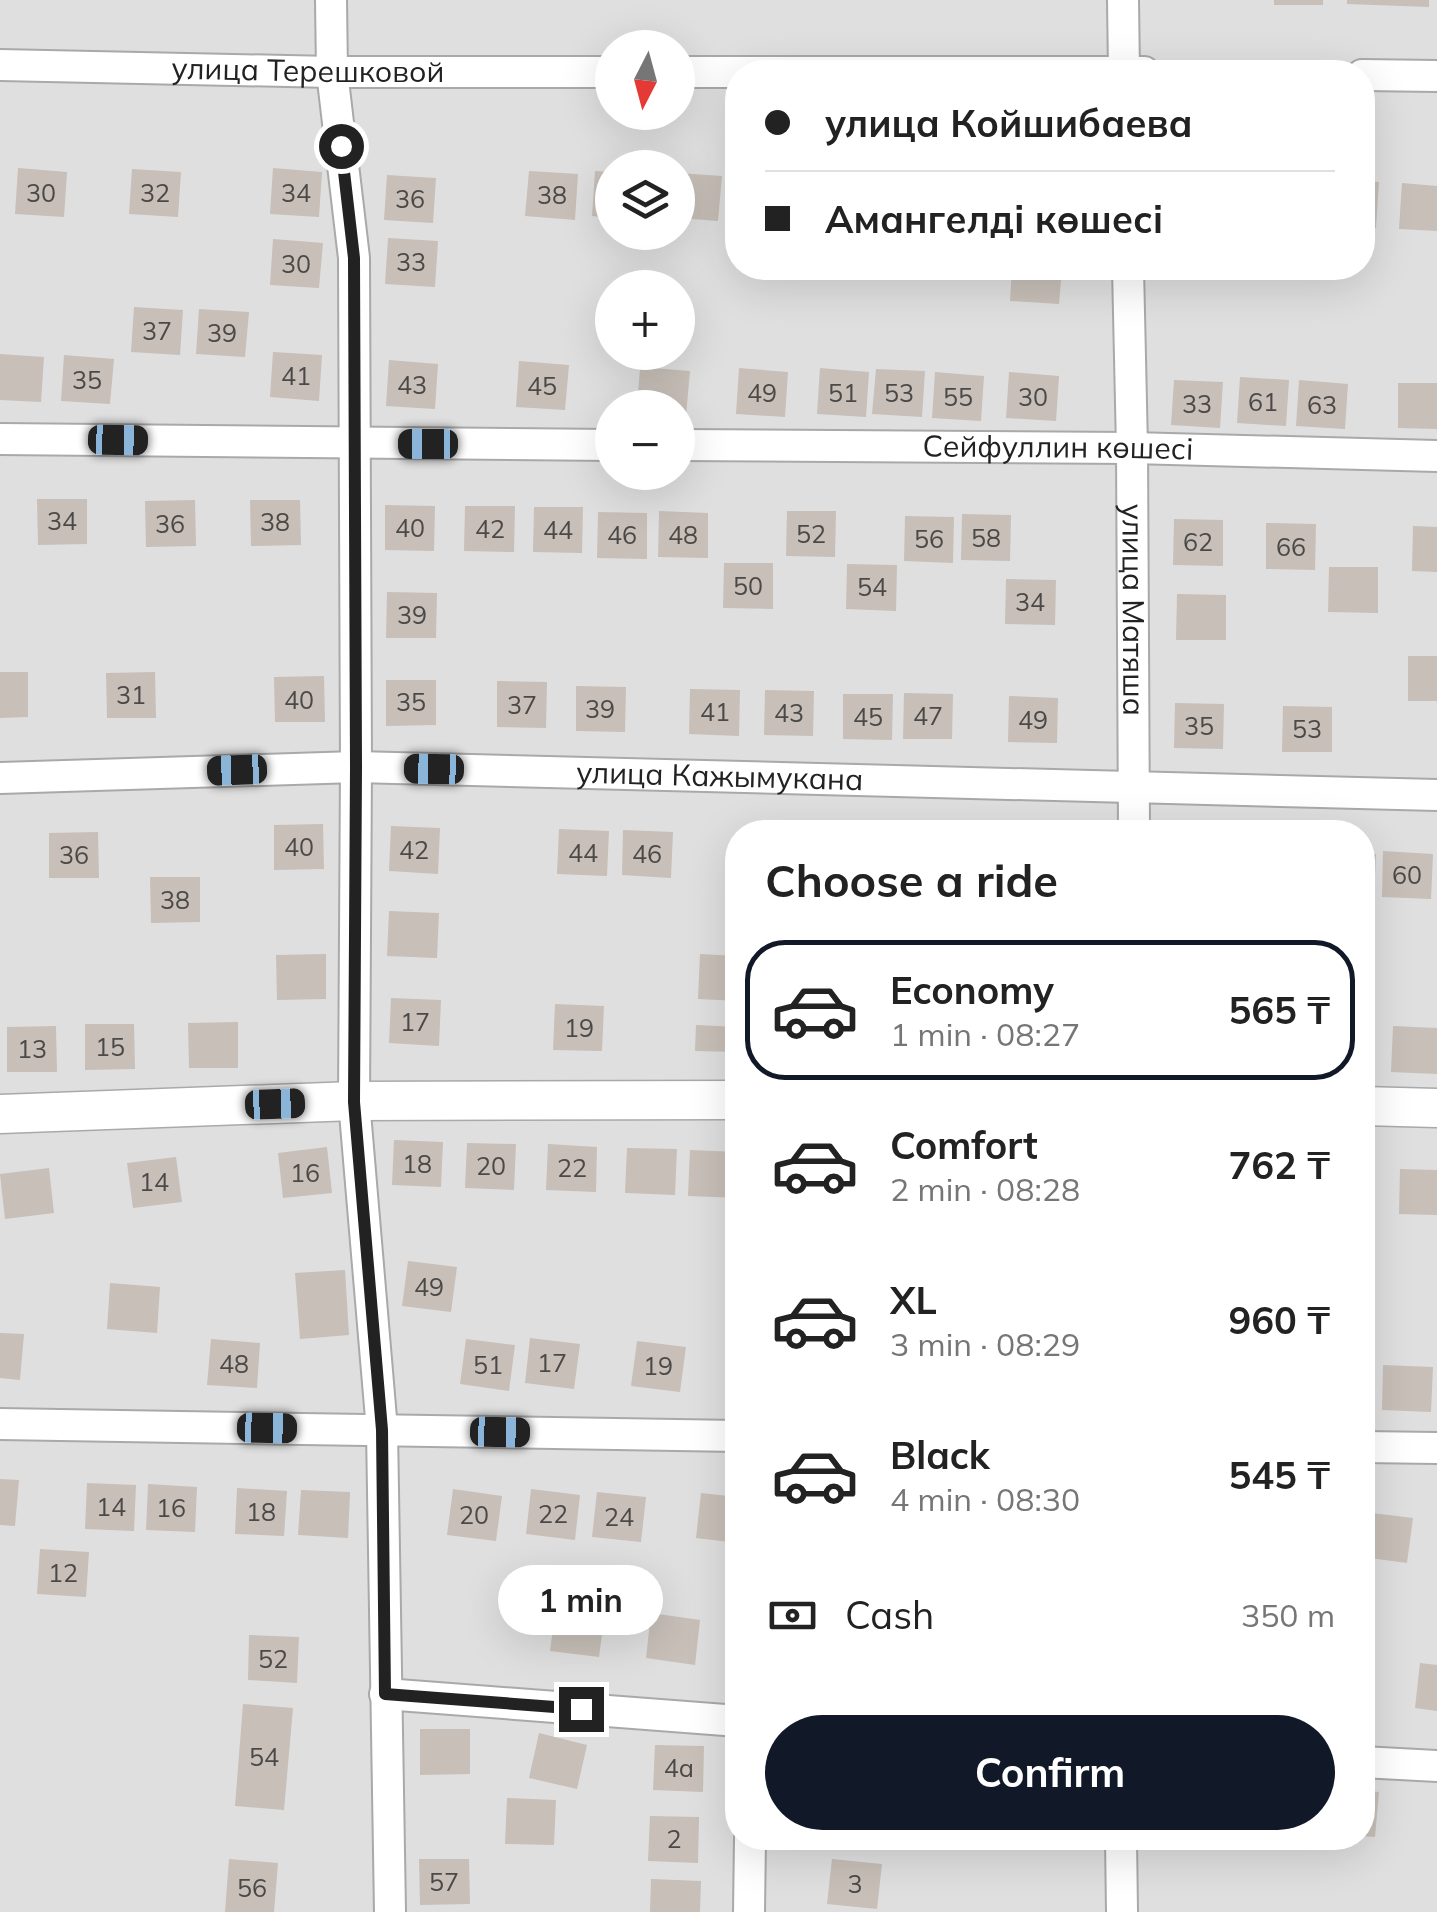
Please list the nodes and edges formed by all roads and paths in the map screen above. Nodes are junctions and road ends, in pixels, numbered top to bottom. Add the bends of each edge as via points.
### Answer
1 (331, 0) edge
2 (1123, 0) edge
3 (1124, 60) edge
4 (0, 65) edge
5 (332, 72) junction
6 (595, 72) edge
7 (695, 72) edge
8 (725, 72) edge
9 (1375, 76) edge
10 (1437, 76) edge
11 (1128, 280) edge
12 (0, 439) edge
13 (354, 443) junction
14 (595, 445) edge
15 (695, 445) edge
16 (1132, 448) junction
17 (1437, 456) edge
18 (356, 767) junction
19 (0, 778) edge
20 (1135, 788) junction
21 (1437, 795) edge
22 (1134, 820) edge
23 (725, 1100) edge
24 (354, 1102) junction
25 (1375, 1106) edge
26 (1437, 1108) edge
27 (0, 1114) edge
28 (0, 1424) edge
29 (382, 1430) junction
30 (725, 1436) edge
31 (1375, 1447) edge
32 (1437, 1448) edge
33 (385, 1694) junction
34 (725, 1721) edge
35 (1375, 1763) edge
36 (1437, 1766) edge
37 (750, 1850) edge
38 (1121, 1850) edge
39 (390, 1912) edge
40 (749, 1912) edge
41 (1122, 1912) edge

1 - 5 street
2 - 3 street
4 - 5 street, улица Терешковой
5 - 6 street, улица Терешковой
5 - 13 street via 354,258
7 - 8 street
9 - 10 street
11 - 16 street, улица Матяша
12 - 13 street
13 - 14 street
13 - 18 street
15 - 16 street, Сейфуллин көшесі
16 - 17 street, Сейфуллин көшесі
16 - 20 street, улица Матяша
18 - 19 street, улица Кажымукана
18 - 20 street, улица Кажымукана
18 - 24 street
20 - 21 street, улица Кажымукана
20 - 22 street, улица Матяша
23 - 24 street
24 - 27 street
24 - 29 street
25 - 26 street
28 - 29 street
29 - 30 street
29 - 33 street
31 - 32 street
33 - 34 street
33 - 39 street
35 - 36 street
37 - 40 street
38 - 41 street

